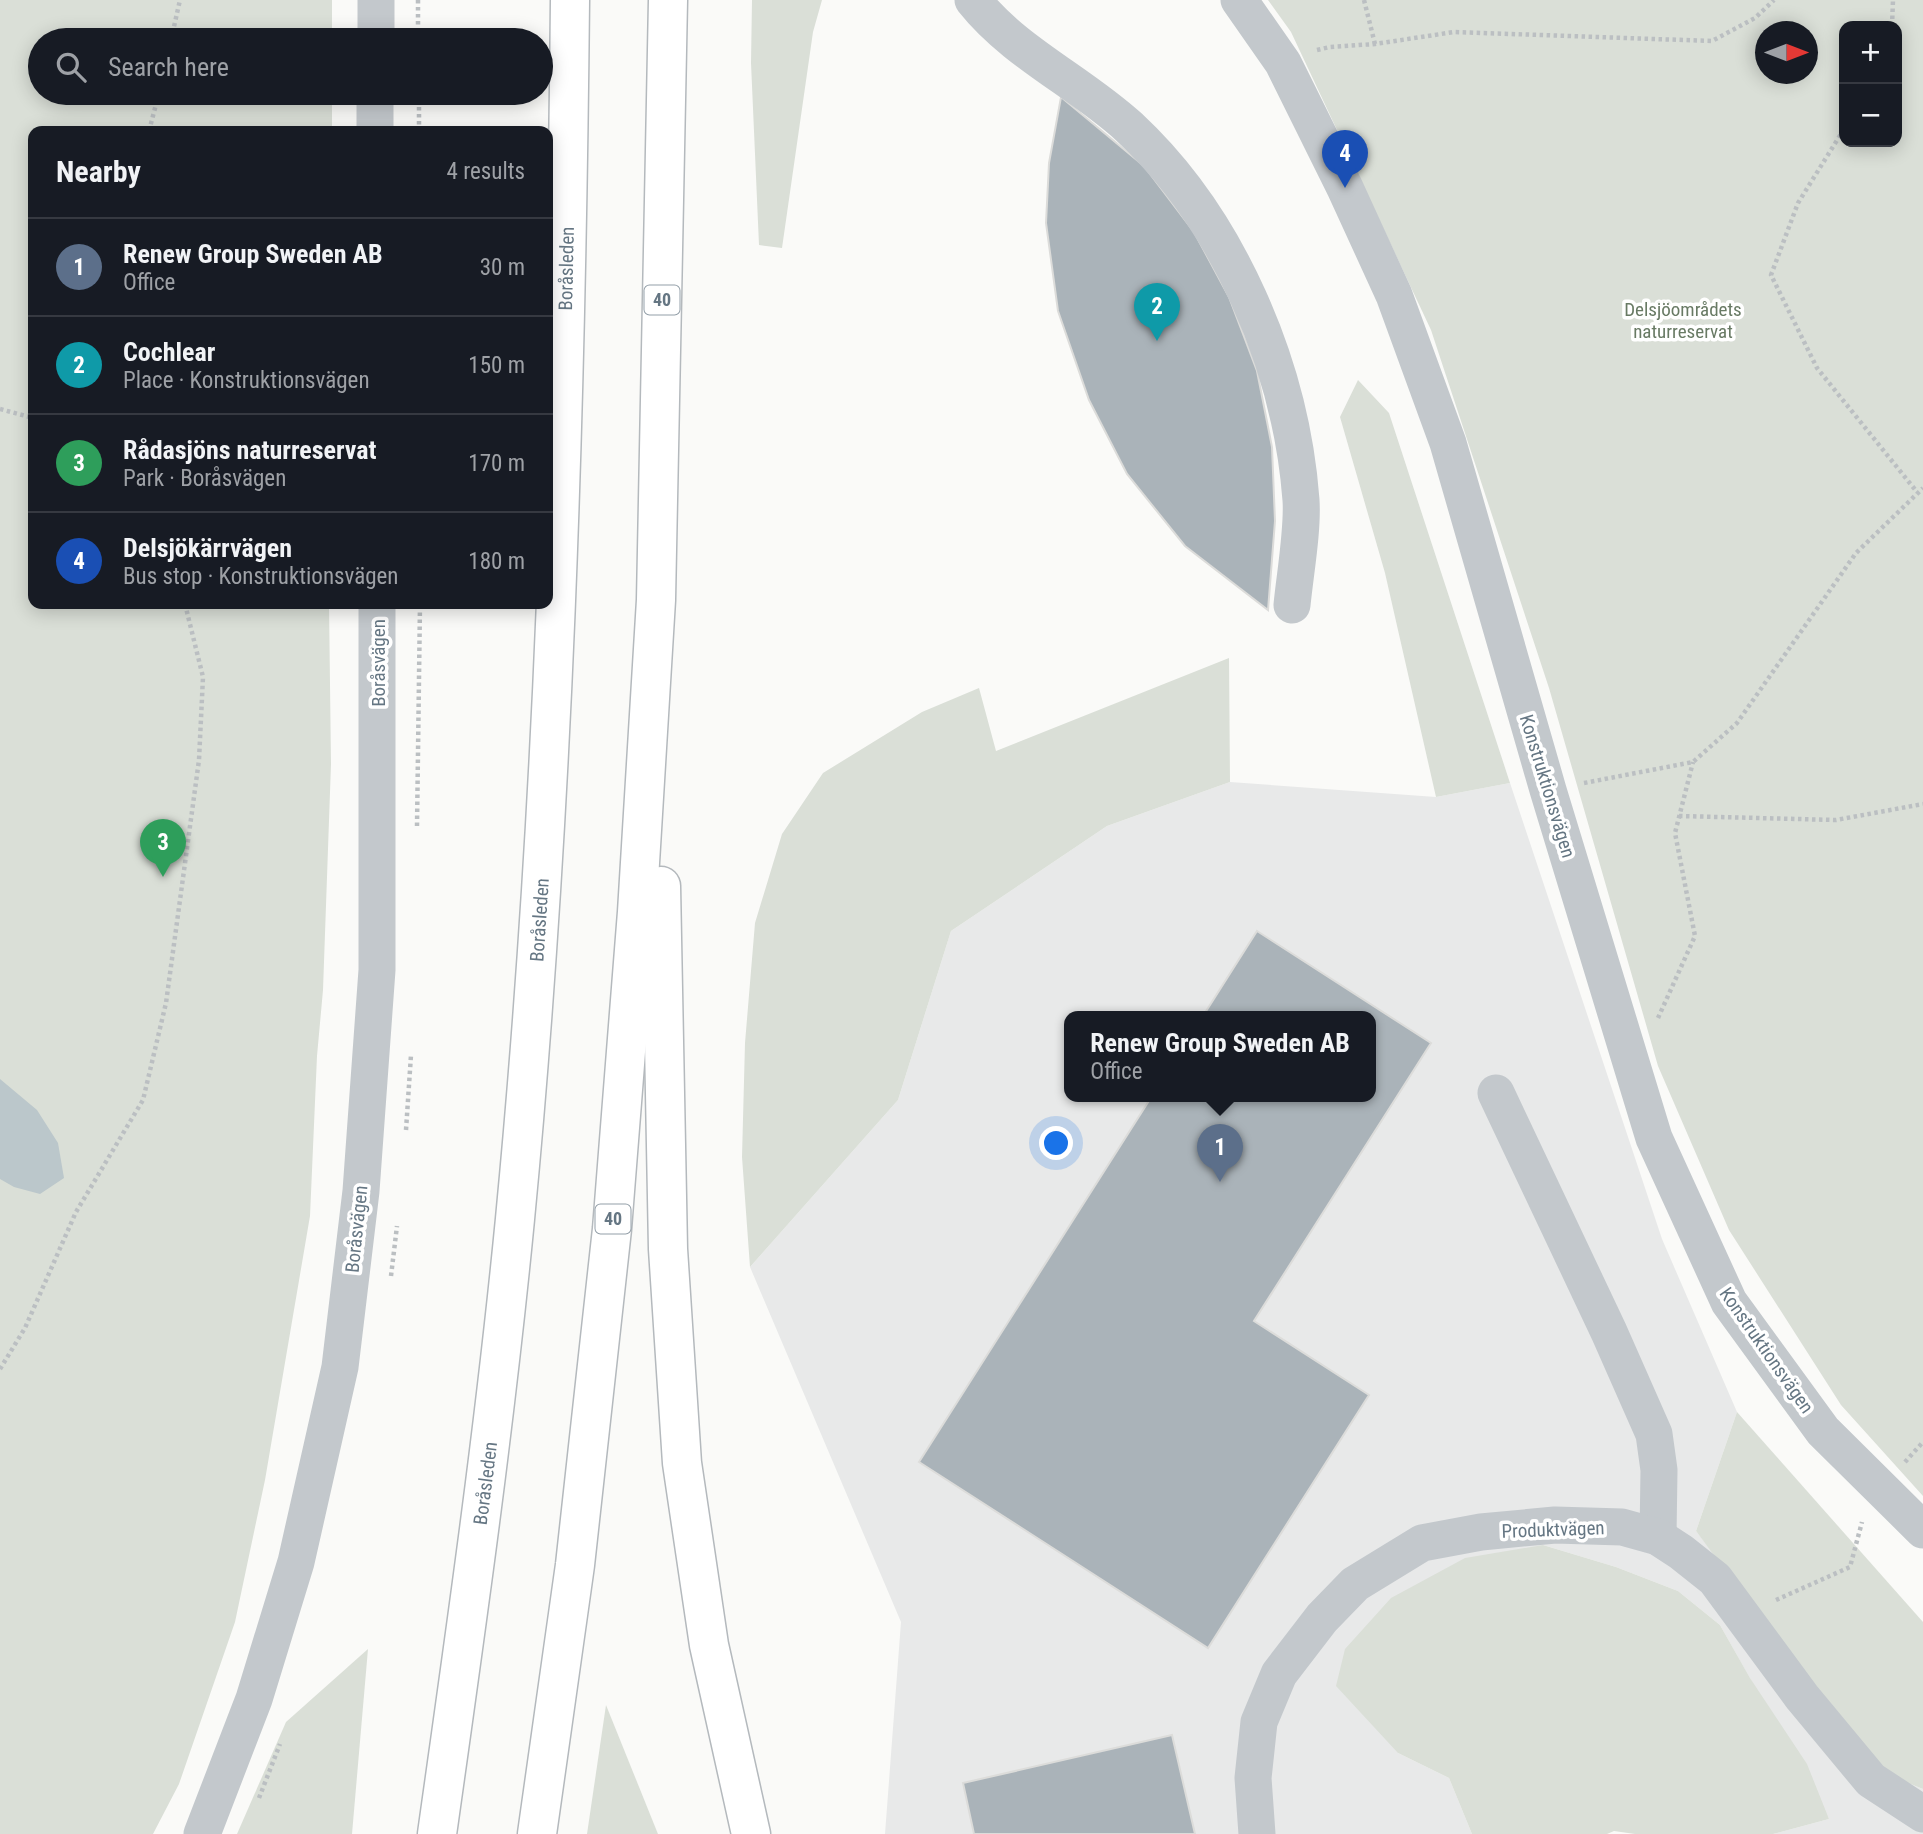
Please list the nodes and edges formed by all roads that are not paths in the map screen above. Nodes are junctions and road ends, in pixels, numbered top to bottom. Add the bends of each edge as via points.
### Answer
1 (376, 0) edge
2 (570, 0) edge
3 (668, 0) edge
4 (973, 0) edge
5 (1239, 0) edge
6 (376, 28) edge
7 (375, 105) edge
8 (375, 126) edge
9 (656, 600) junction
10 (1292, 605) dead end
11 (377, 609) edge
12 (1496, 1093) dead end
13 (1923, 1530) edge
14 (1658, 1537) junction
15 (1923, 1814) edge
16 (202, 1834) edge
17 (437, 1834) edge
18 (537, 1834) edge
19 (751, 1834) edge
20 (1257, 1834) edge

1 - 6 street
2 - 17 highway, Boråsleden via 562,486 540,911 513,1233 478,1543
3 - 9 highway, 40
4 - 10 street via 1009,37 1129,127 1189,192 1236,269 1268,347 1292,428 1301,502
5 - 13 street, Konstruktionsvägen via 1283,63 1345,188 1394,295 1448,443 1654,1138 1729,1302 1823,1431
7 - 8 street
9 - 18 highway, 40 via 612,1228 575,1565
9 - 19 highway via 667,1249 681,1450 709,1644
11 - 16 street, Boråsvägen via 377,970 361,1191 340,1367 296,1562 254,1699
12 - 14 street via 1654,1434 1659,1470
14 - 15 street, Produktvägen via 1715,1579 1802,1698 1871,1780
14 - 20 street, Produktvägen via 1622,1527 1555,1525 1481,1532 1422,1543 1355,1584 1279,1674 1259,1723 1252,1778

